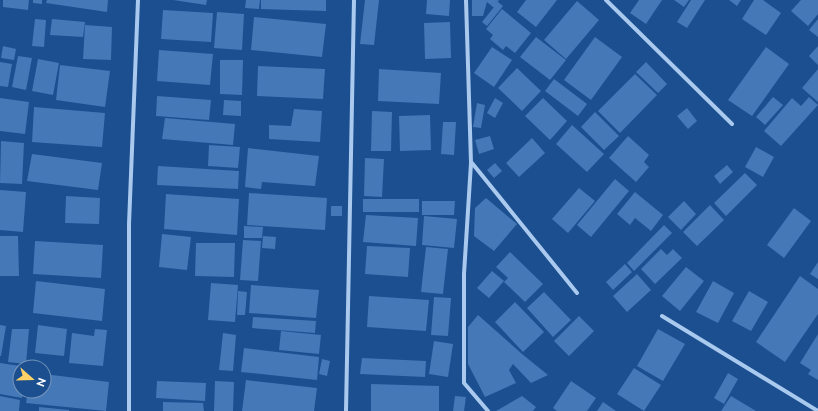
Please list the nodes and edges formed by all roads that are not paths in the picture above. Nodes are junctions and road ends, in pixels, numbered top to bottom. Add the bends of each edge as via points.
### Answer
1 (138, 0) edge
2 (354, 0) edge
3 (466, 0) edge
4 (606, 0) edge
5 (732, 124) dead end
6 (471, 163) junction
7 (577, 294) dead end
8 (662, 316) dead end
9 (128, 411) edge
10 (346, 411) edge
11 (488, 411) edge
12 (818, 411) edge

1 - 9 street via 129,224
2 - 10 street
3 - 6 street
4 - 5 street
6 - 7 street
6 - 11 street via 464,274 464,383
8 - 12 street

